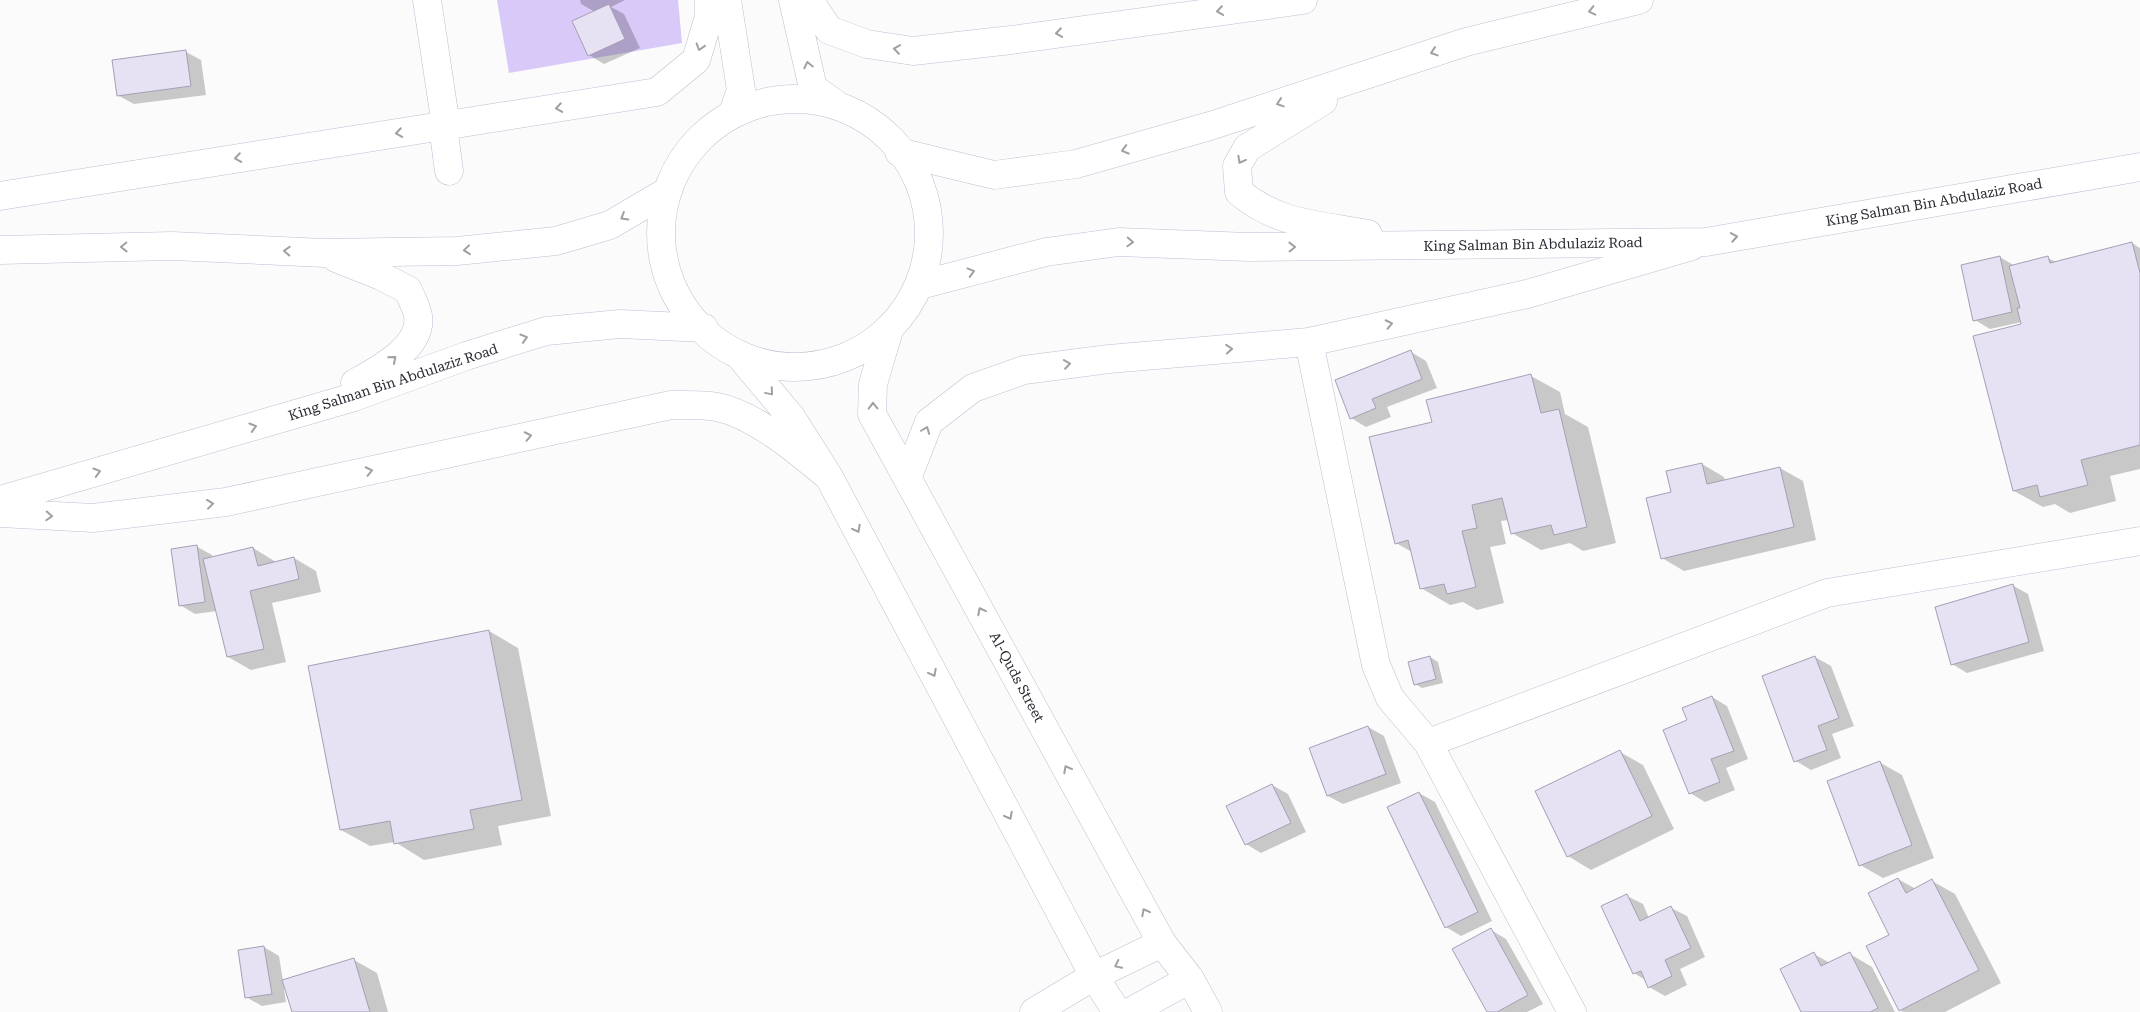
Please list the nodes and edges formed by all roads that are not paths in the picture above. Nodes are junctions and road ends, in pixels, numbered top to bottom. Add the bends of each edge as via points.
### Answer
1 (427, 0) edge
2 (709, 0) edge
3 (727, 0) edge
4 (793, 0) edge
5 (809, 0) edge
6 (1303, 0) edge
7 (1639, 0) edge
8 (1367, 74) junction
9 (834, 103) junction
10 (733, 113) junction
11 (444, 126) junction
12 (899, 152) junction
13 (2140, 167) edge
14 (449, 171) dead end
15 (666, 192) junction
16 (0, 196) edge
17 (1706, 242) junction
18 (1424, 245) junction
19 (0, 250) edge
20 (325, 253) junction
21 (924, 284) junction
22 (704, 328) junction
23 (889, 330) junction
24 (1309, 342) junction
25 (739, 355) junction
26 (306, 412) junction
27 (908, 476) junction
28 (829, 477) junction
29 (0, 500) edge
30 (0, 513) edge
31 (2140, 541) edge
32 (1428, 743) junction
33 (1162, 943) junction
34 (1094, 976) junction
35 (1190, 979) junction
36 (1034, 1012) edge
37 (1116, 1012) edge
38 (1130, 1012) edge
39 (1208, 1012) edge
40 (1572, 1012) edge

1 - 11 street
2 -> 11 street via 709,17 696,60 657,92
3 - 10 street via 742,90
9 -> 4 street via 814,88
6 -> 5 street via 913,51 867,44 829,30
7 -> 8 street via 1466,42
8 -> 12 street via 1210,126 1076,164 994,175
8 -> 18 street via 1248,148 1237,166 1240,192 1254,205 1285,219
9 - 10 street via 782,98 757,103
9 - 12 street
10 - 15 street via 704,133 681,160
11 - 14 street
11 -> 16 street
12 - 21 street via 923,186 931,230
17 -> 13 street, King Salman Bin Abdulaziz Road
15 -> 20 street via 610,225 556,241 458,251
15 - 22 street via 660,230 664,269 680,304
17 - 18 street, King Salman Bin Abdulaziz Road
24 -> 17 street via 1528,294
21 -> 18 street, King Salman Bin Abdulaziz Road via 1046,252 1119,242 1249,247
20 -> 19 street via 172,246
26 -> 20 street via 384,367 416,335 418,316 408,290
21 - 23 street
22 - 25 street
26 -> 22 street, King Salman Bin Abdulaziz Road via 546,331 620,324
23 - 25 street via 856,353 818,365 778,366
27 -> 23 street, Al-Quds Street via 872,414 873,384
27 -> 24 street via 929,422 973,388 1024,370 1109,358
24 - 32 street via 1376,665 1390,698
25 -> 28 street via 791,417
29 -> 26 street, King Salman Bin Abdulaziz Road
33 -> 27 street, Al-Quds Street
30 -> 28 street via 94,518 226,502 670,405 717,407 744,417 791,446
28 -> 34 street
31 - 32 street via 1827,593
32 - 40 street
33 -> 34 street
33 - 35 street, Al-Quds Street
34 - 36 street
34 - 37 street
35 - 38 street
35 - 39 street, Al-Quds Street

